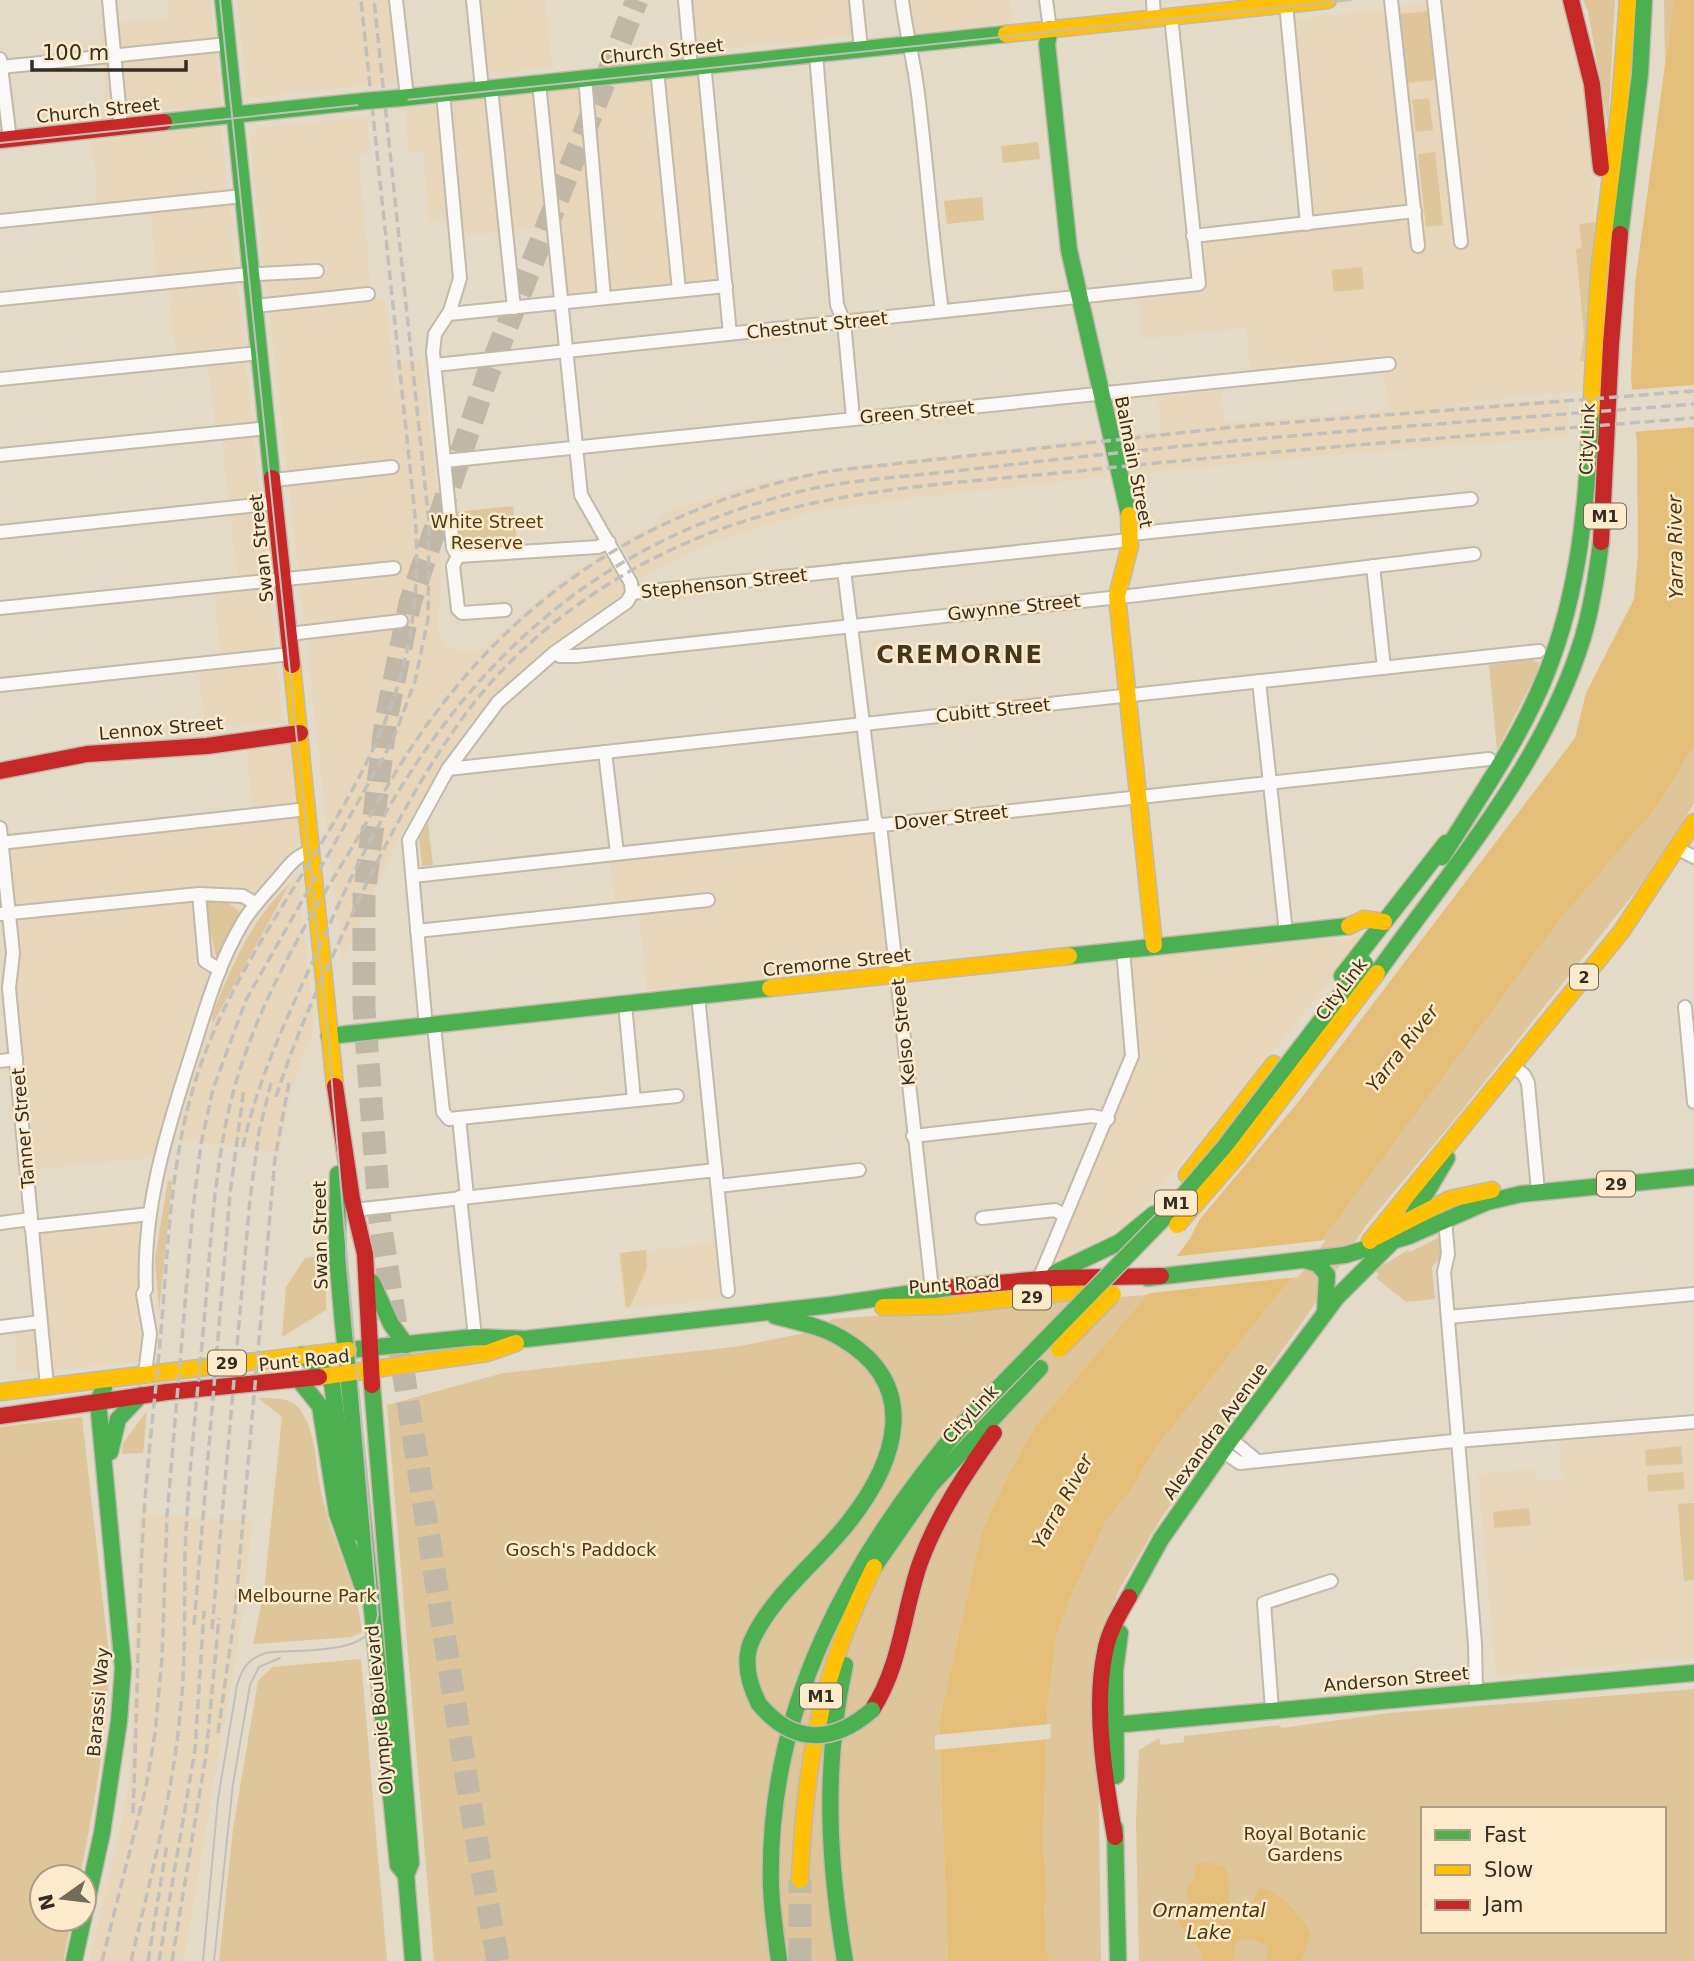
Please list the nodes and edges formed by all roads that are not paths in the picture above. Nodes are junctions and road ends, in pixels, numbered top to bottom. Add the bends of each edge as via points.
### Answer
1 (109, 0) edge
2 (223, 0) edge
3 (396, 0) edge
4 (473, 0) edge
5 (685, 0) edge
6 (856, 0) edge
7 (902, 0) edge
8 (1046, 0) edge
9 (1153, 0) edge
10 (1328, 0) edge
11 (1391, 0) edge
12 (1434, 0) edge
13 (1571, 0) edge
14 (1628, 0) edge
15 (1644, 0) edge
16 (1306, 1) edge
17 (1255, 4) edge
18 (1286, 4) junction
19 (1163, 17) junction
20 (1049, 29) junction
21 (228, 44) junction
22 (907, 44) junction
23 (861, 49) junction
24 (816, 54) junction
25 (114, 56) junction
26 (1, 63) edge
27 (696, 66) junction
28 (657, 71) junction
29 (585, 78) junction
30 (539, 83) junction
31 (486, 89) junction
32 (443, 93) junction
33 (404, 97) junction
34 (235, 115) junction
35 (121, 127) junction
36 (5, 140) edge
37 (243, 196) junction
38 (1415, 211) junction
39 (1604, 220) junction
40 (0, 221) edge
41 (1307, 224) junction
42 (1193, 236) junction
43 (1461, 242) dead end
44 (1418, 246) dead end
45 (317, 271) dead end
46 (251, 275) junction
47 (726, 286) junction
48 (678, 290) junction
49 (368, 294) dead end
50 (1079, 296) junction
51 (604, 298) junction
52 (0, 299) edge
53 (561, 303) junction
54 (255, 306) junction
55 (514, 308) junction
56 (942, 311) junction
57 (449, 314) junction
58 (844, 322) junction
59 (730, 334) junction
60 (566, 352) junction
61 (260, 353) junction
62 (1389, 364) dead end
63 (435, 365) junction
64 (0, 379) edge
65 (1102, 394) junction
66 (853, 418) junction
67 (268, 428) junction
68 (575, 448) junction
69 (0, 455) edge
70 (445, 461) junction
71 (392, 467) dead end
72 (274, 480) junction
73 (1471, 499) dead end
74 (276, 503) junction
75 (0, 532) edge
76 (1130, 537) junction
77 (609, 542) junction
78 (1474, 554) dead end
79 (457, 556) junction
80 (1373, 566) junction
81 (394, 568) dead end
82 (844, 570) junction
83 (284, 580) junction
84 (632, 593) junction
85 (1117, 596) junction
86 (0, 608) edge
87 (505, 610) dead end
88 (401, 621) dead end
89 (852, 625) junction
90 (289, 634) junction
91 (1539, 651) dead end
92 (554, 653) junction
93 (291, 654) junction
94 (1384, 668) junction
95 (1259, 681) junction
96 (0, 685) edge
97 (1128, 696) junction
98 (864, 724) junction
99 (300, 733) junction
100 (605, 752) junction
101 (1489, 759) dead end
102 (0, 769) edge
103 (448, 769) junction
104 (1270, 783) junction
105 (1480, 796) junction
106 (1139, 797) junction
107 (307, 809) junction
108 (1694, 822) edge
109 (880, 825) junction
110 (0, 828) edge
111 (1, 843) edge
112 (1678, 849) junction
113 (312, 851) junction
114 (617, 853) junction
115 (1694, 857) edge
116 (412, 876) junction
117 (199, 894) junction
118 (708, 900) dead end
119 (256, 904) junction
120 (4, 914) edge
121 (1384, 922) junction
122 (417, 931) junction
123 (1286, 933) junction
124 (1154, 945) junction
125 (1122, 949) junction
126 (1371, 968) junction
127 (220, 970) junction
128 (897, 976) junction
129 (698, 996) junction
130 (625, 1004) junction
131 (1685, 1007) dead end
132 (430, 1026) junction
133 (329, 1037) junction
134 (16, 1059) junction
135 (0, 1061) edge
136 (1512, 1065) junction
137 (335, 1093) junction
138 (677, 1096) dead end
139 (634, 1100) junction
140 (1483, 1101) junction
141 (1694, 1102) edge
142 (458, 1118) junction
143 (1108, 1119) junction
144 (913, 1136) junction
145 (716, 1170) junction
146 (859, 1170) dead end
147 (1694, 1177) edge
148 (718, 1186) junction
149 (1538, 1191) junction
150 (463, 1197) junction
151 (354, 1210) junction
152 (150, 1214) junction
153 (1413, 1215) junction
154 (1065, 1216) junction
155 (982, 1217) dead end
156 (1445, 1220) junction
157 (0, 1223) edge
158 (31, 1223) junction
159 (1392, 1242) junction
160 (1366, 1246) junction
161 (366, 1261) junction
162 (1321, 1261) junction
163 (1151, 1277) junction
164 (1039, 1279) junction
165 (932, 1289) junction
166 (728, 1291) dead end
167 (1694, 1294) edge
168 (1337, 1297) junction
169 (831, 1305) junction
170 (1325, 1312) junction
171 (762, 1313) junction
172 (1448, 1317) junction
173 (40, 1322) junction
174 (0, 1327) edge
175 (475, 1337) junction
176 (525, 1339) junction
177 (406, 1345) junction
178 (371, 1348) junction
179 (346, 1350) junction
180 (302, 1355) junction
181 (372, 1372) junction
182 (145, 1373) junction
183 (350, 1375) junction
184 (114, 1377) junction
185 (330, 1378) junction
186 (299, 1381) junction
187 (47, 1386) junction
188 (0, 1392) edge
189 (141, 1395) junction
190 (98, 1401) junction
191 (0, 1416) edge
192 (1694, 1422) edge
193 (975, 1434) junction
194 (1458, 1441) junction
195 (1226, 1445) junction
196 (106, 1470) junction
197 (898, 1528) junction
198 (350, 1554) junction
199 (386, 1554) junction
200 (369, 1563) junction
201 (1331, 1581) dead end
202 (372, 1612) junction
203 (391, 1622) junction
204 (1694, 1673) edge
205 (1480, 1691) junction
206 (1272, 1710) junction
207 (1109, 1725) junction
208 (405, 1875) junction
209 (800, 1880) tunnel mouth
210 (74, 1961) edge
211 (413, 1961) edge
212 (779, 1961) edge
213 (845, 1961) edge
214 (1118, 1961) edge

1 - 25 street
2 - 21 main road, Swan Street
3 - 33 street
4 - 31 street
5 - 27 street
6 - 23 street
7 - 22 street
8 - 20 street
9 - 19 street
10 - 16 main road, Church Street
11 - 38 street
12 - 43 street
13 - 39 main road via 1597,114
14 - 39 main road, M1 via 1625,68
15 - 126 main road, CityLink / M1 via 1641,69 1611,322 1606,514 1595,593 1566,685 1529,755
16 - 18 main road, Church Street
17 - 18 main road, Church Street
17 - 19 main road, Church Street
18 - 41 street
19 - 20 main road, Church Street
19 - 42 street
20 - 22 main road, Church Street
20 - 50 main road, Balmain Street via 1067,228
21 - 25 street
21 - 34 main road, Swan Street
22 - 23 main road, Church Street
22 - 56 street via 913,55
23 - 24 main road, Church Street
24 - 27 main road, Church Street
24 - 58 street via 837,305
25 - 26 street
25 - 35 street
26 - 36 street
27 - 28 main road, Church Street
27 - 47 street via 705,73
28 - 29 main road, Church Street
28 - 48 street
29 - 30 main road, Church Street
29 - 51 street
30 - 31 main road, Church Street
30 - 53 street
31 - 32 main road, Church Street
31 - 55 street
32 - 33 main road, Church Street
32 - 57 street via 460,278
33 - 34 main road, Church Street, bridge
34 - 35 main road, Church Street
34 - 37 main road, Swan Street
35 - 36 main road, Church Street
37 - 40 street
37 - 46 main road, Swan Street
38 - 41 street
38 - 44 street
39 - 105 main road, M1 via 1587,495 1573,586 1556,647 1530,710
41 - 42 street
42 - 50 street, Chestnut Street via 1199,284
45 - 46 street
46 - 52 street
46 - 54 main road, Swan Street
47 - 48 street
47 - 59 street
48 - 51 street
49 - 54 street
50 - 56 street, Chestnut Street
50 - 65 main road, Balmain Street
51 - 53 street
53 - 55 street
53 - 60 street
54 - 61 main road, Swan Street
55 - 57 street
56 - 58 street, Chestnut Street
57 - 63 street via 435,334
58 - 59 street, Chestnut Street
58 - 66 street
59 - 60 street, Chestnut Street
60 - 63 street, Chestnut Street
60 - 68 street
61 - 64 street
61 - 67 main road, Swan Street
62 - 65 street, Green Street
63 - 70 street
65 - 66 street, Green Street
65 - 76 main road, Balmain Street
66 - 68 street, Green Street
67 - 69 street
67 - 72 main road, Swan Street
68 - 70 street, Green Street
68 - 77 street via 581,495
70 - 79 street
71 - 72 street
72 - 74 main road, Swan Street
73 - 76 street, Stephenson Street
74 - 75 street
74 - 83 main road, Swan Street
76 - 82 street, Stephenson Street
76 - 85 main road, Balmain Street
77 - 79 street via 598,547
77 - 84 street via 632,583
78 - 80 street, Gwynne Street
79 - 87 street via 453,566 461,613
80 - 85 street, Gwynne Street
80 - 94 street
81 - 83 street
82 - 84 street, Stephenson Street
82 - 89 street, Kelso Street
83 - 86 street
83 - 90 main road, Swan Street
84 - 92 street, Stephenson Street via 627,602
85 - 89 street, Gwynne Street
85 - 97 main road, Balmain Street
88 - 90 street
89 - 92 street, Gwynne Street via 577,656
89 - 98 street, Kelso Street
90 - 93 main road, Swan Street
91 - 94 street, Cubitt Street
92 - 103 street, Stephenson Street via 498,702
93 - 96 street
93 - 99 main road, Swan Street
94 - 95 street, Cubitt Street
95 - 97 street, Cubitt Street
95 - 104 street
97 - 98 street, Cubitt Street
97 - 106 main road, Balmain Street
98 - 100 street, Cubitt Street
98 - 109 street, Kelso Street via 875,819
99 - 102 main road, Lennox Street via 176,748 144,747
99 - 107 main road, Swan Street
100 - 103 street, Cubitt Street
100 - 114 street
101 - 104 street, Dover Street
103 - 116 street, Stephenson Street via 409,840
104 - 106 street, Dover Street
104 - 123 street
105 - 121 main road
105 - 126 main road, M1
106 - 109 street, Dover Street
106 - 124 main road, Balmain Street
107 - 111 street
107 - 113 main road, Swan Street
108 - 112 main road, Alexandra Avenue / 2
109 - 114 street, Dover Street
109 - 128 street, Kelso Street
110 - 111 street, Tanner Street
111 - 120 street, Tanner Street
112 - 115 street
112 - 136 main road, Alexandra Avenue / 2 via 1594,965
113 - 119 street via 300,855
113 - 133 main road, Swan Street
114 - 116 street, Dover Street
116 - 122 street, Stephenson Street
117 - 119 street via 243,896
117 - 120 street
117 - 127 street via 205,961
118 - 122 street
119 - 127 street
120 - 134 street, Tanner Street via 13,953 9,988
121 - 123 main road, Cremorne Street via 1364,919 1349,926
121 - 164 main road via 1146,1222 1111,1247
122 - 132 street, Stephenson Street
123 - 124 main road, Cremorne Street
124 - 125 main road, Cremorne Street
125 - 128 main road, Cremorne Street
125 - 143 street via 1132,1047
126 - 193 main road, M1, bridge via 1222,1150
126 - 193 main road, CityLink / M1, bridge via 1203,1196
127 - 152 street via 179,1091
128 - 129 main road, Cremorne Street
128 - 144 street, Kelso Street
129 - 130 main road, Cremorne Street
129 - 145 street
130 - 132 main road, Cremorne Street
130 - 139 street
131 - 141 street
132 - 133 main road, Cremorne Street
132 - 142 street, Stephenson Street via 444,1117
133 - 137 main road, Swan Street
134 - 135 street
134 - 158 street, Tanner Street
136 - 140 main road, Alexandra Avenue / 2
136 - 149 street via 1528,1083
137 - 151 main road, Swan Street
137 - 179 main road, Swan Street via 337,1256
138 - 139 street
139 - 142 street
140 - 153 main road, Alexandra Avenue / 2
140 - 160 main road, Alexandra Avenue / 2
142 - 150 street
143 - 144 street via 1092,1116
143 - 154 street
144 - 165 street, Kelso Street
145 - 148 street
145 - 150 street
146 - 148 street
147 - 149 main road, Punt Road / 29
148 - 166 street
149 - 153 main road, Punt Road / 29 via 1473,1192
149 - 156 main road, Punt Road / 29 via 1487,1202
150 - 151 street
150 - 175 street
151 - 161 main road, Swan Street
152 - 158 street
152 - 182 street via 143,1294 150,1334
153 - 159 main road, Alexandra Avenue / 2
153 - 160 main road, Punt Road / 29
154 - 155 street via 1055,1210
154 - 164 street
156 - 159 main road, Punt Road / 29
156 - 172 street
157 - 158 street
158 - 173 street, Tanner Street
159 - 160 main road, Punt Road / 29
159 - 168 main road, Alexandra Avenue / 2
160 - 162 main road, Punt Road / 29
160 - 168 main road, Alexandra Avenue / 2
161 - 177 main road via 386,1314
161 - 178 main road, Swan Street
162 - 163 main road, Punt Road / 29
162 - 170 main road via 1328,1279
163 - 164 main road, Punt Road / 29
163 - 169 main road, Punt Road / 29 via 1059,1294 945,1306
164 - 165 main road, Punt Road / 29
165 - 169 main road, Punt Road / 29
167 - 172 street
168 - 170 main road, Alexandra Avenue / 2
169 - 171 main road, Punt Road / 29
170 - 195 main road, Alexandra Avenue / 2
171 - 176 main road, Punt Road / 29
171 - 193 main road, bridge via 828,1333 865,1354 890,1387 896,1421 890,1451 864,1501 753,1637 747,1672 759,1704 780,1726 811,1736 847,1730 872,1710 886,1690 921,1559 958,1485
172 - 194 street
173 - 174 street
173 - 187 street, Tanner Street
175 - 176 main road, Punt Road / 29
175 - 177 main road, Punt Road / 29
176 - 181 main road, Punt Road / 29 via 487,1353
177 - 178 main road, Punt Road / 29
178 - 179 main road, Punt Road / 29
178 - 181 main road, Swan Street
179 - 180 main road, Punt Road / 29
179 - 183 main road, Swan Street
180 - 182 main road, Punt Road / 29
180 - 185 main road
181 - 183 main road, Punt Road / 29
181 - 199 main road, Olympic Boulevard
182 - 184 main road, Punt Road / 29
183 - 185 main road, Punt Road / 29
183 - 200 main road, Olympic Boulevard
184 - 187 main road, Punt Road / 29
184 - 190 main road
185 - 186 main road, Punt Road / 29
185 - 200 main road via 345,1484
186 - 189 main road, Punt Road / 29
186 - 198 main road via 320,1406 332,1492
187 - 188 main road, Punt Road / 29
189 - 190 main road, Punt Road / 29
189 - 196 main road via 118,1419
190 - 191 main road, Punt Road / 29
190 - 196 main road, Barassi Way
192 - 194 street
193 - 197 main road, CityLink / M1
193 - 212 main road, M1 via 911,1483 858,1563 794,1714 780,1769 771,1842 771,1903
194 - 195 street via 1240,1463
194 - 205 street
195 - 207 main road, Alexandra Avenue / 2 via 1161,1539 1131,1592 1115,1660
196 - 210 main road, Barassi Way via 123,1668 102,1833
197 - 209 main road, CityLink / M1 via 851,1612 822,1692 807,1773
197 - 213 main road via 848,1654 831,1738 828,1850
198 - 200 main road
198 - 202 main road
199 - 200 main road via 379,1562
199 - 203 main road, Olympic Boulevard
200 - 202 main road, Olympic Boulevard
200 - 203 main road
201 - 206 street via 1264,1603
202 - 208 main road, Olympic Boulevard via 398,1865
203 - 208 main road, Olympic Boulevard via 411,1863
204 - 205 main road, Anderson Street
205 - 206 main road, Anderson Street
206 - 207 main road, Anderson Street
207 - 214 main road, Alexandra Avenue / 2 via 1105,1785 1115,1838
208 - 211 main road, Olympic Boulevard

